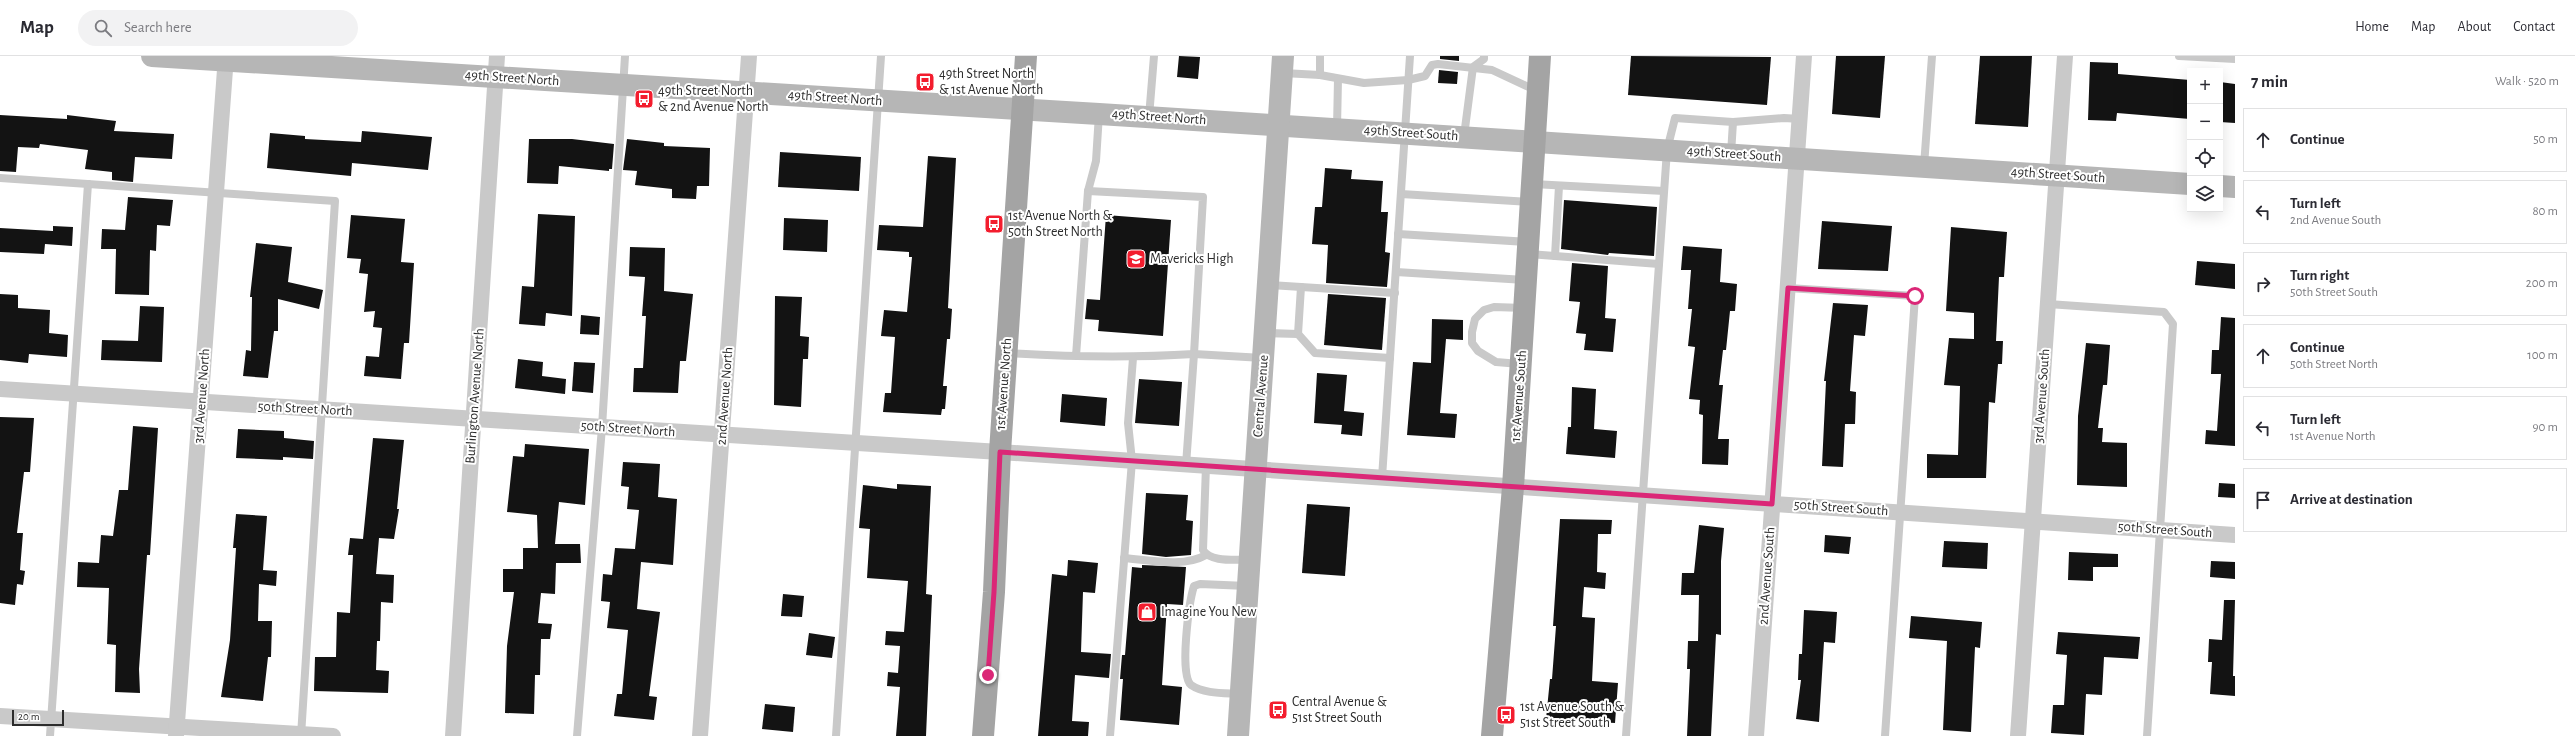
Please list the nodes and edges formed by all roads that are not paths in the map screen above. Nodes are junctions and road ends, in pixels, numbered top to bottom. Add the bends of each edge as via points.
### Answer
1 (152, 56) edge
2 (625, 56) edge
3 (749, 56) edge
4 (880, 56) edge
5 (1026, 56) edge
6 (1154, 56) edge
7 (1320, 56) edge
8 (1410, 56) edge
9 (1484, 56) edge
10 (1540, 56) edge
11 (1804, 56) edge
12 (1932, 56) edge
13 (2066, 56) edge
14 (2179, 56) edge
15 (2194, 56) edge
16 (226, 58) edge
17 (2235, 59) edge
18 (1283, 64) edge
19 (497, 66) edge
20 (1473, 67) junction
21 (1320, 75) junction
22 (1338, 79) junction
23 (1408, 80) junction
24 (624, 85) junction
25 (746, 92) junction
26 (1538, 92) junction
27 (877, 100) junction
28 (1022, 109) junction
29 (1099, 114) junction
30 (1149, 117) junction
31 (1800, 119) junction
32 (1733, 122) junction
33 (1279, 125) junction
34 (1337, 129) junction
35 (1405, 133) junction
36 (1464, 137) junction
37 (1535, 142) junction
38 (1667, 150) junction
39 (1731, 154) junction
40 (1797, 158) junction
41 (1924, 167) junction
42 (2057, 175) junction
43 (0, 178) edge
44 (88, 184) junction
45 (2187, 184) edge
46 (1559, 186) junction
47 (2223, 186) edge
48 (2235, 187) edge
49 (1088, 191) junction
50 (1664, 191) junction
51 (217, 193) junction
52 (1532, 193) junction
53 (1401, 194) junction
54 (1398, 234) junction
55 (1528, 248) junction
56 (1555, 256) junction
57 (1659, 264) junction
58 (1396, 272) junction
59 (1526, 280) junction
60 (1269, 285) junction
61 (1301, 287) junction
62 (1788, 288) junction
63 (1394, 293) junction
64 (2048, 304) junction
65 (1524, 308) junction
66 (1266, 333) junction
67 (1298, 334) junction
68 (1006, 353) junction
69 (1194, 354) junction
70 (1076, 356) junction
71 (1133, 358) junction
72 (1264, 358) junction
73 (1390, 358) junction
74 (1521, 364) junction
75 (0, 389) edge
76 (73, 395) junction
77 (202, 404) junction
78 (323, 410) junction
79 (474, 418) junction
80 (602, 427) junction
81 (723, 436) junction
82 (855, 444) junction
83 (1000, 452) junction
84 (1132, 461) junction
85 (1186, 465) junction
86 (1206, 466) junction
87 (1256, 470) junction
88 (1382, 478) junction
89 (1513, 487) junction
90 (1642, 495) junction
91 (1772, 504) junction
92 (1901, 512) junction
93 (2033, 521) junction
94 (2161, 530) junction
95 (2235, 535) edge
96 (1206, 555) junction
97 (1124, 558) junction
98 (1250, 560) junction
99 (1248, 586) junction
100 (1241, 694) junction
101 (0, 716) edge
102 (51, 718) junction
103 (176, 730) edge
104 (301, 735) edge
105 (50, 736) edge
106 (333, 736) edge
107 (453, 736) edge
108 (577, 736) edge
109 (700, 736) edge
110 (836, 736) edge
111 (983, 736) edge
112 (1110, 736) edge
113 (1238, 736) edge
114 (1492, 736) edge
115 (1626, 736) edge
116 (1756, 736) edge
117 (1885, 736) edge
118 (2018, 736) edge
119 (2147, 736) edge

1 - 16 main road, 49th Street North
2 - 24 lane
3 - 25 street, 2nd Avenue North
4 - 27 lane
5 - 28 main road, 1st Avenue North
6 - 30 lane
7 - 21 lane
8 - 23 lane
9 - 20 lane via 1484,59
10 - 26 main road, 1st Avenue South
11 - 31 street, 2nd Avenue South
12 - 41 lane
13 - 42 street, 3rd Avenue South
14 - 15 lane
15 - 17 lane
16 - 19 main road, 49th Street North
16 - 51 street, 3rd Avenue North
18 - 21 lane
18 - 33 main road, Central Avenue
19 - 24 main road, 49th Street North
19 - 79 street, Burlington Avenue North
20 - 23 lane via 1432,65 1425,76
20 - 26 lane via 1492,70
20 - 36 lane
21 - 22 lane
22 - 23 lane via 1364,83
22 - 34 lane
23 - 35 lane
24 - 25 main road, 49th Street North
24 - 80 lane
25 - 27 main road, 49th Street North
25 - 81 street, 2nd Avenue North
26 - 37 main road, 1st Avenue South
27 - 28 main road, 49th Street North
27 - 82 lane
28 - 29 main road, 49th Street North
28 - 68 main road, 1st Avenue North
29 - 30 main road, 49th Street North
29 - 49 lane via 1096,161
30 - 33 main road, 49th Street North
31 - 32 lane
31 - 40 street, 2nd Avenue South
32 - 38 lane via 1675,118
32 - 39 lane
33 - 34 main road, 49th Street South
33 - 60 main road, Central Avenue
34 - 35 main road, 49th Street South
35 - 36 main road, 49th Street South
35 - 53 lane
36 - 37 main road, 49th Street South
37 - 38 main road, 49th Street South
37 - 52 main road, 1st Avenue South
38 - 39 main road, 49th Street South
38 - 50 lane
39 - 40 main road, 49th Street South
40 - 41 main road, 49th Street South
40 - 62 street, 2nd Avenue South
41 - 42 main road, 49th Street South
42 - 45 main road, 49th Street South
42 - 64 street, 3rd Avenue South
43 - 44 lane
44 - 51 lane
44 - 76 lane
46 - 50 lane
46 - 52 lane
46 - 56 lane
47 - 48 main road
49 - 69 lane via 1203,197
49 - 70 lane
50 - 57 lane
51 - 77 street, 3rd Avenue North
51 - 78 lane via 336,201
52 - 53 lane
52 - 55 main road, 1st Avenue South
53 - 54 lane
54 - 55 lane
54 - 58 lane
55 - 56 lane
55 - 59 main road, 1st Avenue South
56 - 57 lane
57 - 90 lane
58 - 59 lane
58 - 63 lane
59 - 65 main road, 1st Avenue South
60 - 61 lane
60 - 66 main road, Central Avenue
61 - 63 lane
61 - 67 lane
62 - 91 street, 2nd Avenue South
62 - 92 lane via 1915,296
63 - 73 lane
64 - 93 street, 3rd Avenue South
64 - 94 lane via 2164,312 2173,324
65 - 74 main road, 1st Avenue South
65 - 74 lane via 1494,307 1484,310 1475,320 1472,332 1472,343 1478,351 1496,362
66 - 67 lane
66 - 72 main road, Central Avenue
67 - 73 lane via 1315,353
68 - 70 lane
68 - 83 main road, 1st Avenue North
69 - 71 lane
69 - 72 lane
69 - 85 lane
70 - 71 lane
71 - 84 lane via 1128,423
72 - 87 main road, Central Avenue
73 - 88 lane
74 - 89 main road, 1st Avenue South
75 - 76 street, 50th Street North
76 - 77 street, 50th Street North
76 - 102 lane
77 - 78 street, 50th Street North
77 - 103 street, 3rd Avenue North
78 - 79 street, 50th Street North
78 - 104 lane
79 - 80 street, 50th Street North
79 - 107 street, Burlington Avenue North
80 - 81 street, 50th Street North
80 - 108 lane
81 - 82 street, 50th Street North
81 - 109 street, 2nd Avenue North
82 - 83 street, 50th Street North
82 - 110 lane
83 - 84 street, 50th Street North
83 - 111 main road, 1st Avenue North via 994,592
84 - 85 street, 50th Street North
84 - 97 lane
85 - 86 street, 50th Street North
86 - 87 street, 50th Street North
86 - 96 lane via 1203,550
87 - 88 street, 50th Street South
87 - 98 main road, Central Avenue
88 - 89 street, 50th Street South
89 - 90 street, 50th Street South
89 - 114 main road, 1st Avenue South
90 - 91 street, 50th Street South
90 - 115 lane
91 - 92 street, 50th Street South
91 - 116 street, 2nd Avenue South
92 - 93 street, 50th Street South
92 - 117 lane
93 - 94 street, 50th Street South
93 - 118 street, 3rd Avenue South
94 - 95 street, 50th Street South
94 - 119 lane
96 - 97 lane via 1182,562
96 - 98 lane via 1212,558
97 - 112 lane
98 - 99 main road, Central Avenue
99 - 100 main road, Central Avenue
99 - 100 lane via 1194,586 1186,656 1185,676 1191,684 1215,692
100 - 113 main road, Central Avenue
101 - 102 street
102 - 103 street
102 - 105 lane
103 - 104 street
104 - 106 street

